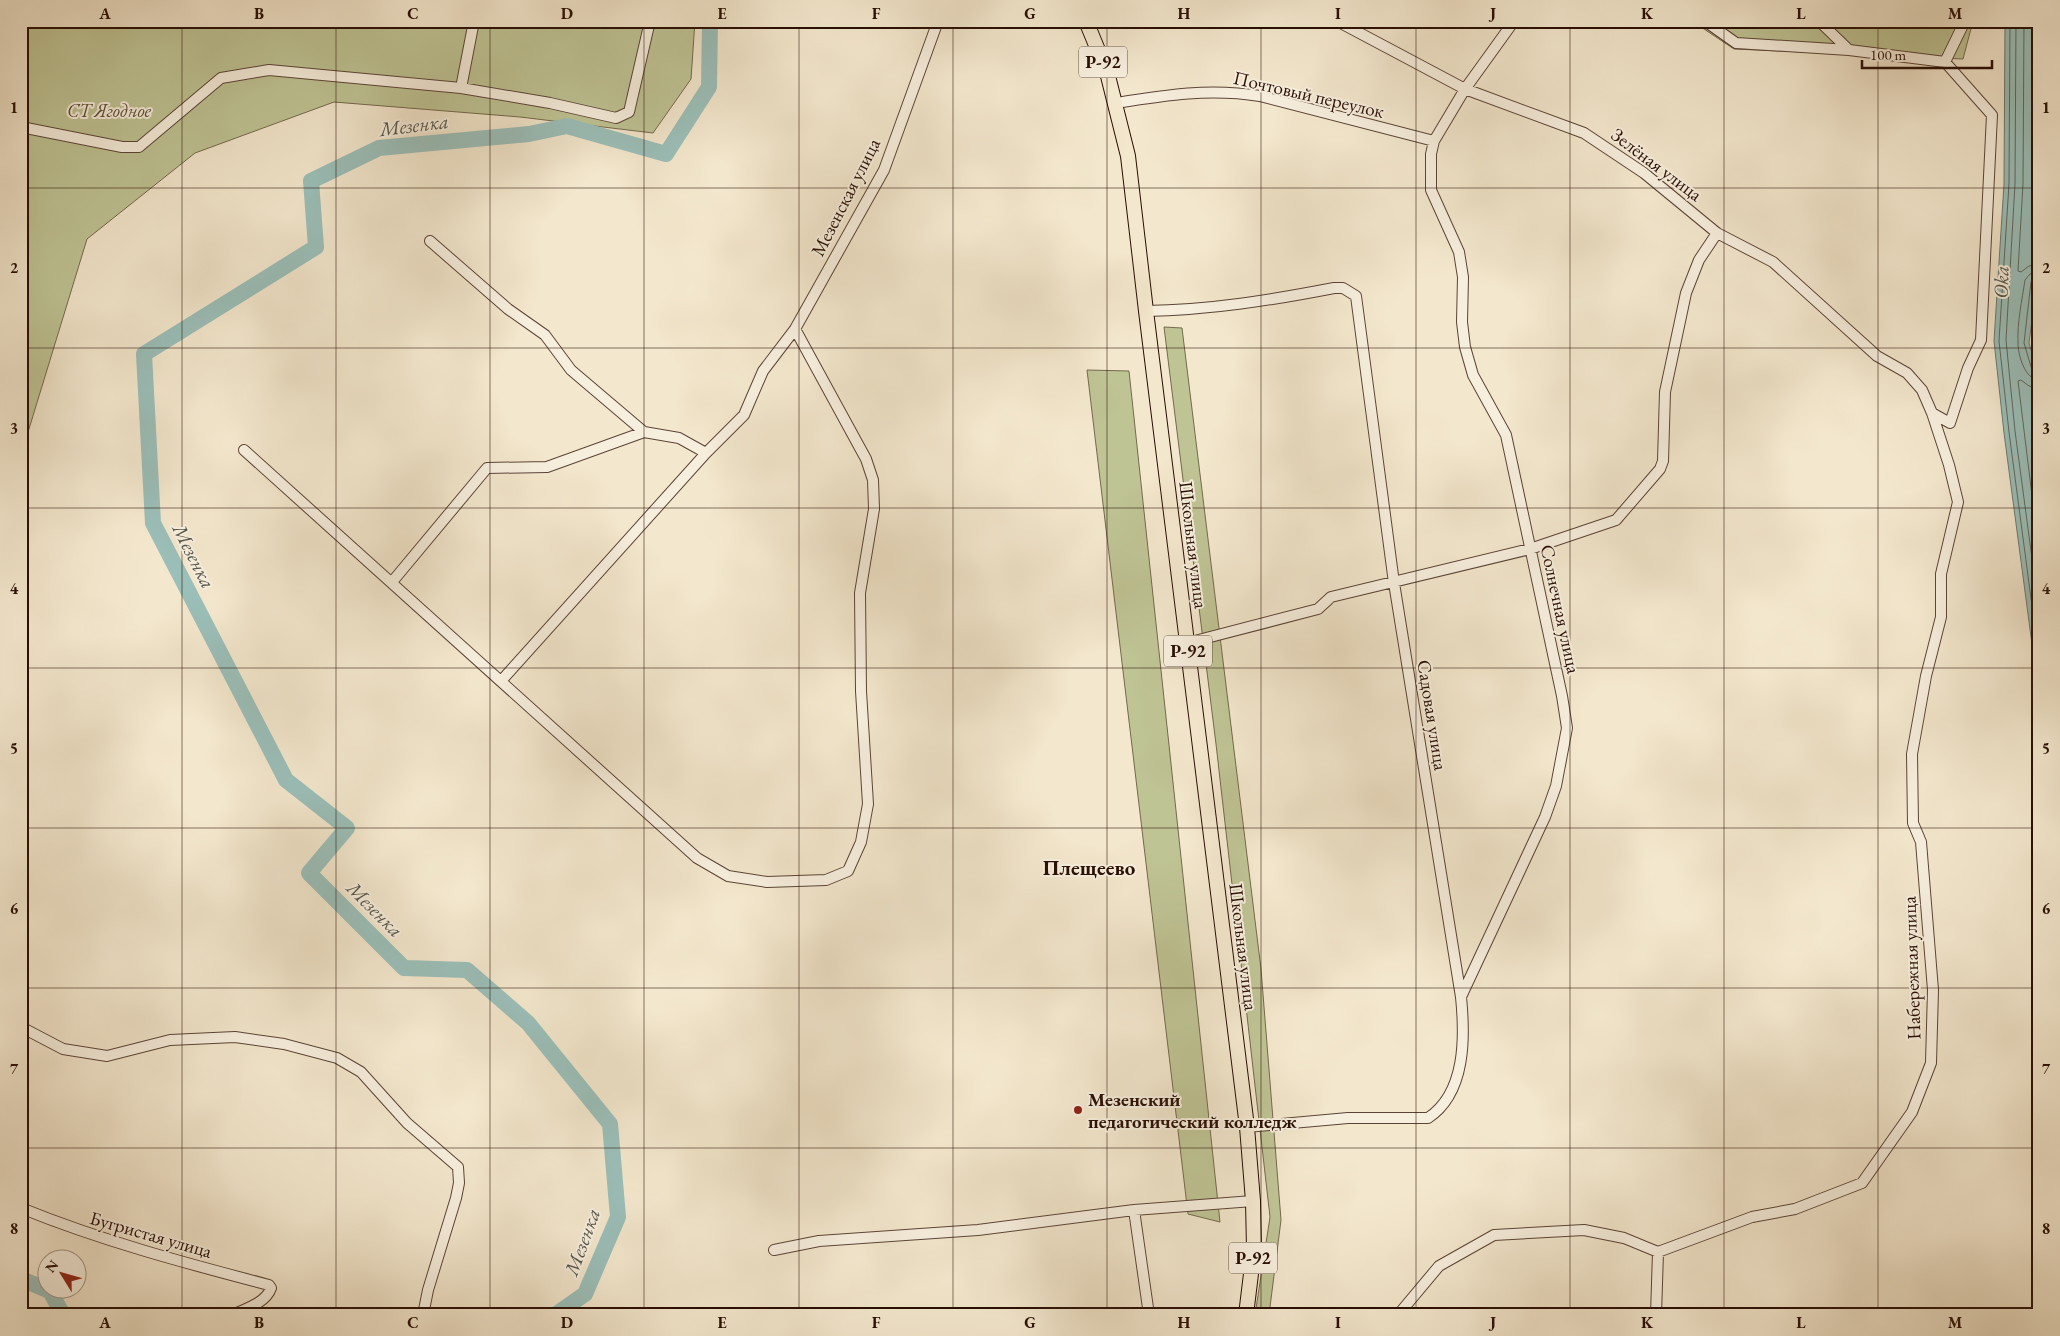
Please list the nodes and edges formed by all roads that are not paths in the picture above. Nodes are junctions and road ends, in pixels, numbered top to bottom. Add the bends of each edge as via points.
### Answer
1 (474, 21) edge
2 (650, 21) edge
3 (938, 21) edge
4 (1086, 21) edge
5 (1336, 21) edge
6 (1514, 21) edge
7 (1705, 21) edge
8 (1819, 21) edge
9 (1962, 23) edge
10 (1850, 50) junction
11 (1945, 62) junction
12 (461, 88) junction
13 (1465, 89) junction
14 (1116, 103) junction
15 (21, 127) edge
16 (1434, 141) junction
17 (1717, 232) junction
18 (430, 241) dead end
19 (1146, 311) junction
20 (796, 329) junction
21 (1922, 390) joint
22 (1932, 413) junction
23 (644, 432) junction
24 (244, 450) dead end
25 (706, 453) junction
26 (1530, 549) junction
27 (392, 582) junction
28 (1394, 583) junction
29 (1187, 644) junction
30 (500, 681) junction
31 (1461, 997) junction
32 (21, 1027) edge
33 (1247, 1126) junction
34 (1253, 1201) junction
35 (21, 1208) edge
36 (1134, 1210) junction
37 (774, 1250) dead end
38 (1658, 1252) junction
39 (232, 1315) edge
40 (423, 1315) edge
41 (1148, 1315) edge
42 (1246, 1315) edge
43 (1398, 1315) edge
44 (1656, 1315) edge

1 - 12 street
2 - 12 street via 629,112 616,118
3 - 20 street, Мезенская улица via 884,170
4 - 14 main road, Р-92
5 - 13 street, Зелёная улица
6 - 13 street
7 - 10 street via 1736,43
8 - 10 street
9 - 11 street
10 - 11 street
11 - 22 street via 1992,115 1981,340 1950,423
12 - 15 street via 269,70 221,78 139,146 122,147
13 - 16 street
13 - 17 street, Зелёная улица via 1584,133 1644,173
14 - 16 street, Почтовый переулок via 1203,91 1234,92
14 - 19 main road, Школьная улица / Р-92 via 1128,156
16 - 26 street, Солнечная улица via 1431,190 1459,252 1465,347 1474,375 1506,435
17 - 21 street, Зелёная улица via 1773,262 1877,356 1907,373
17 - 26 street via 1698,260 1686,293 1665,392 1660,469 1616,520
18 - 23 street via 508,309 545,335 571,370
19 - 28 street, Садовая улица via 1252,303 1334,288 1344,288 1356,296
19 - 29 main road, Школьная улица / Р-92
20 - 25 street, Мезенская улица via 763,371 744,415
20 - 30 street via 866,459 873,480 874,509 860,593 868,804 861,842 848,871 826,880 767,882 728,876 697,858
21 - 22 street, Набережная улица
22 - 38 street, Набережная улица via 1958,502 1941,574 1941,618 1926,676 1912,754 1913,823 1921,842 1933,990 1931,1062 1912,1112 1862,1183 1795,1209 1752,1217
23 - 25 street via 679,438
23 - 27 street via 547,467 487,468
24 - 27 street
25 - 30 street, Мезенская улица
26 - 28 street
26 - 31 street, Солнечная улица via 1563,703 1567,728 1563,755 1546,817
27 - 30 street
28 - 29 street via 1331,597 1318,609
28 - 31 street, Садовая улица
29 - 33 main road, Школьная улица / Р-92
31 - 33 street, Садовая улица via 1463,1049 1453,1086 1438,1112 1417,1120 1348,1118
32 - 40 street via 63,1049 108,1056 170,1040 235,1037 284,1044 337,1058 361,1072 407,1124 458,1167 456,1198
33 - 34 main road, Школьная улица / Р-92
34 - 36 street
34 - 42 main road, Р-92 via 1254,1249
35 - 39 street, Бугристая улица via 150,1254 269,1285 270,1292 255,1305
36 - 37 street via 978,1230 820,1241
36 - 41 street
38 - 43 street via 1624,1238 1584,1230 1494,1235 1439,1266
38 - 44 street

